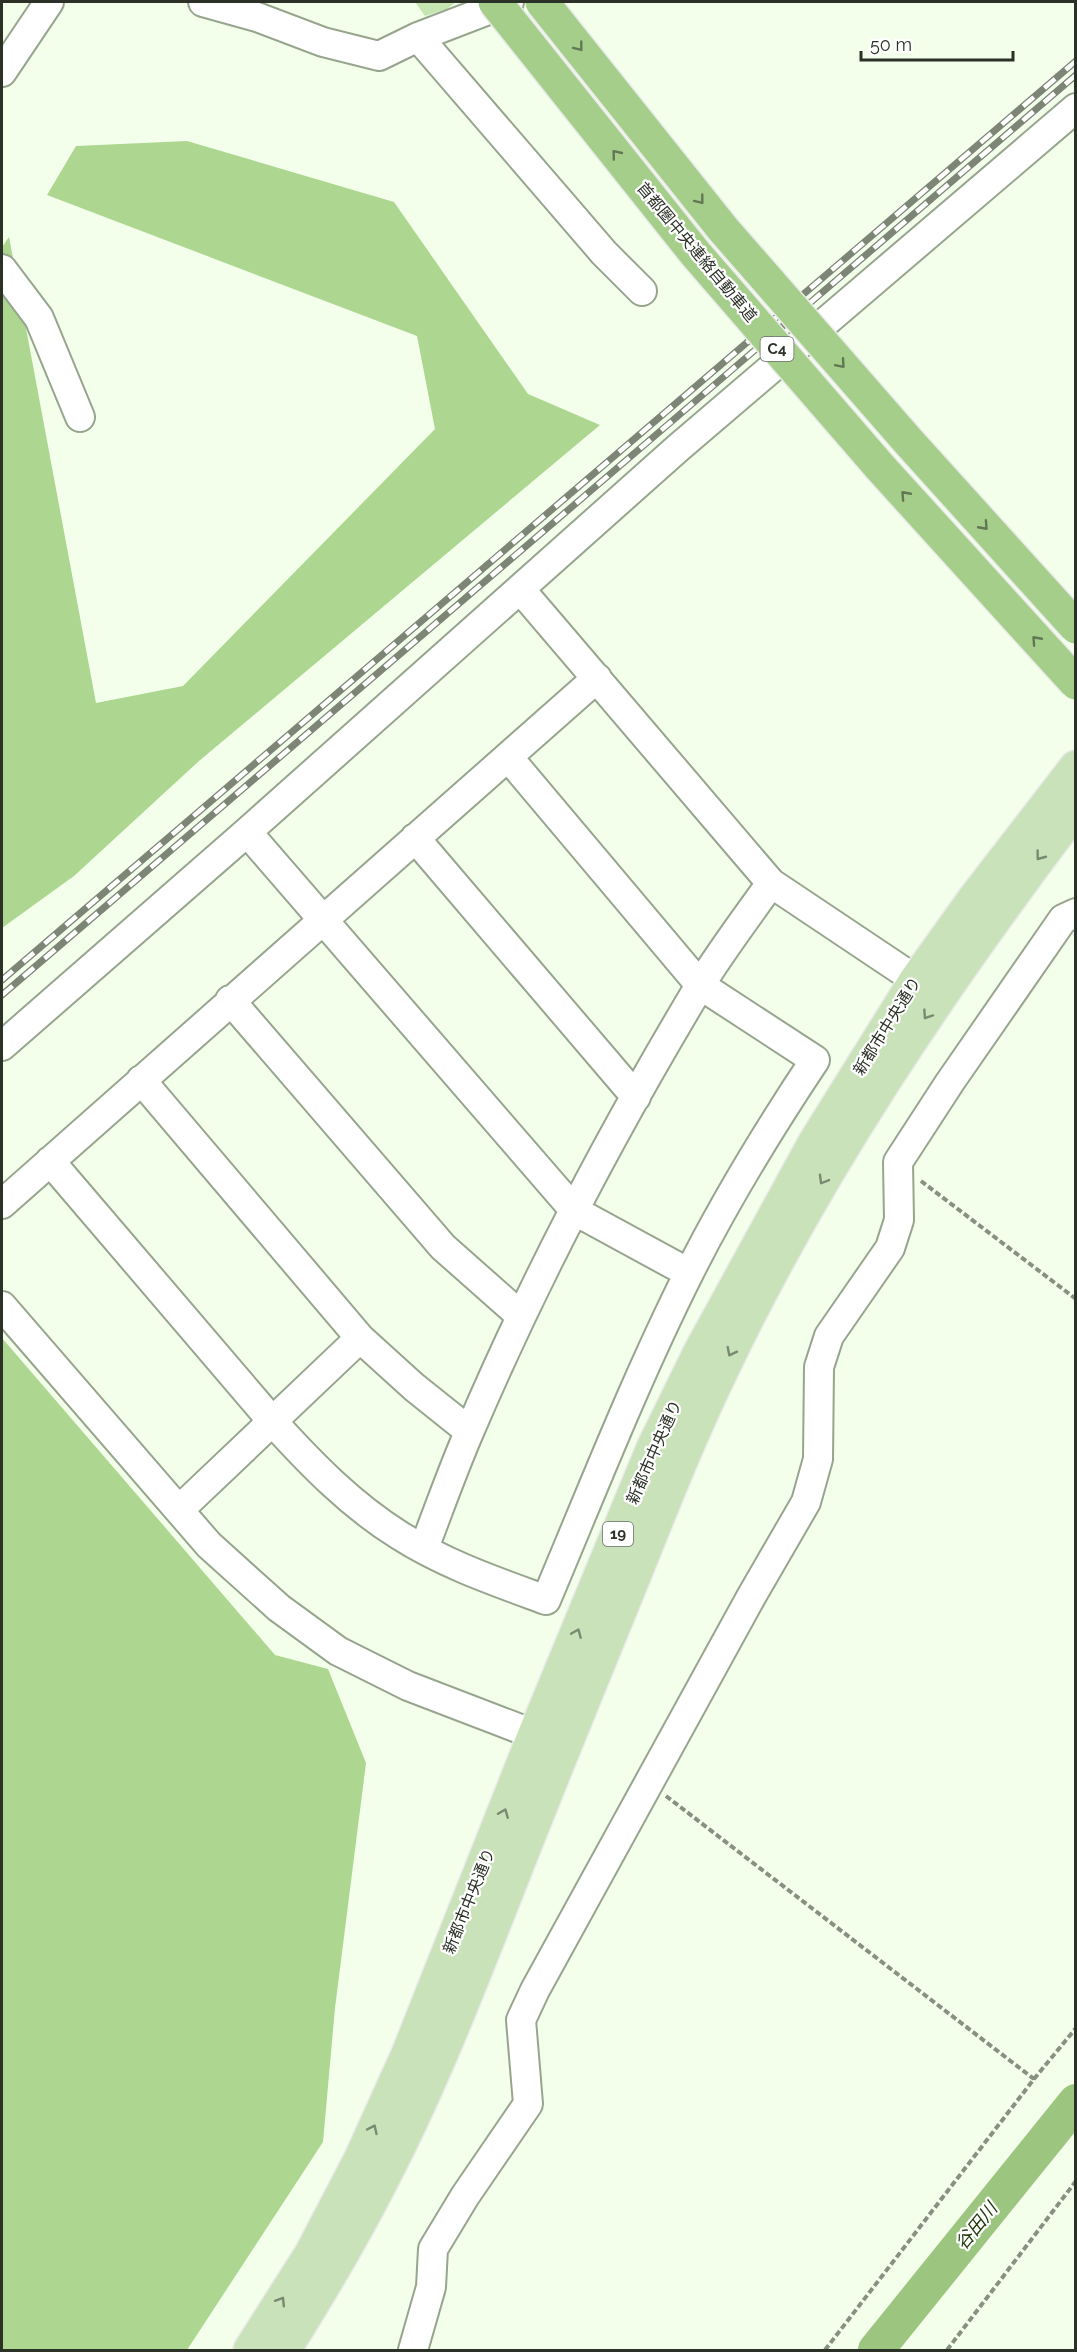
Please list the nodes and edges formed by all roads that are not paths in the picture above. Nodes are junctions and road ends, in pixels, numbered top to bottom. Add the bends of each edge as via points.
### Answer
1 (49, 2) edge
2 (203, 2) edge
3 (495, 2) edge
4 (509, 2) edge
5 (543, 2) edge
6 (418, 37) junction
7 (2, 72) edge
8 (1076, 108) edge
9 (2, 269) edge
10 (642, 291) dead end
11 (80, 417) dead end
12 (520, 589) junction
13 (1076, 627) edge
14 (597, 678) junction
15 (1076, 683) edge
16 (508, 757) junction
17 (1076, 767) edge
18 (1076, 810) edge
19 (247, 832) junction
20 (415, 838) junction
21 (771, 883) junction
22 (1076, 913) edge
23 (322, 919) junction
24 (916, 980) junction
25 (700, 986) junction
26 (230, 1000) junction
27 (2, 1046) edge
28 (141, 1080) junction
29 (636, 1097) junction
30 (50, 1161) junction
31 (2, 1204) edge
32 (575, 1211) junction
33 (689, 1274) junction
34 (2, 1306) edge
35 (521, 1316) junction
36 (360, 1338) junction
37 (273, 1422) junction
38 (469, 1431) junction
39 (179, 1510) junction
40 (424, 1548) junction
41 (534, 1736) junction
42 (565, 1746) junction
43 (250, 2350) edge
44 (284, 2350) edge
45 (413, 2350) edge

1 - 7 street
2 - 6 street via 323,42 379,56
15 -> 3 highway, 首都圏中央連絡自動車道 / C4, bridge via 880,467 694,253
4 - 6 street
5 -> 13 highway, C4, bridge via 723,229
6 - 10 street via 604,253
8 - 12 street via 678,448
9 - 11 street via 39,318
12 - 14 street
12 - 19 street
14 - 16 street
14 - 21 street
16 - 20 street
16 - 25 street
17 - 24 main road, 新都市中央通り / 19
18 -> 42 main road, 新都市中央通り / 19 via 998,912 918,1028 835,1159 772,1269 680,1465
19 - 23 street
19 - 27 street
20 - 23 street
20 - 29 street
21 - 24 street
21 - 25 street
22 - 45 street via 1063,919 898,1162 899,1220 890,1248 829,1336 819,1367 818,1459 806,1502 521,2020 528,2104 433,2249 431,2287
23 - 26 street
23 - 32 street
41 -> 24 main road, 新都市中央通り / 19 via 653,1448 700,1352 815,1142
25 - 29 street
25 - 33 street via 815,1060 772,1124
26 - 28 street
26 - 35 street via 443,1247
28 - 30 street
28 - 36 street
29 - 32 street
30 - 31 street
30 - 37 street
32 - 33 street
32 - 35 street
33 - 40 street via 634,1389 546,1600 479,1575
34 - 39 street
35 - 38 street
36 - 37 street
36 - 38 street
37 - 39 street
37 - 40 street via 346,1496 382,1524
38 - 40 street
39 - 41 street via 209,1545 279,1608 338,1651 408,1686
41 - 42 street
43 -> 41 main road, 新都市中央通り / 19 via 311,2254 361,2157 408,2054
42 - 44 main road, 新都市中央通り / 19 via 430,2080 337,2265

